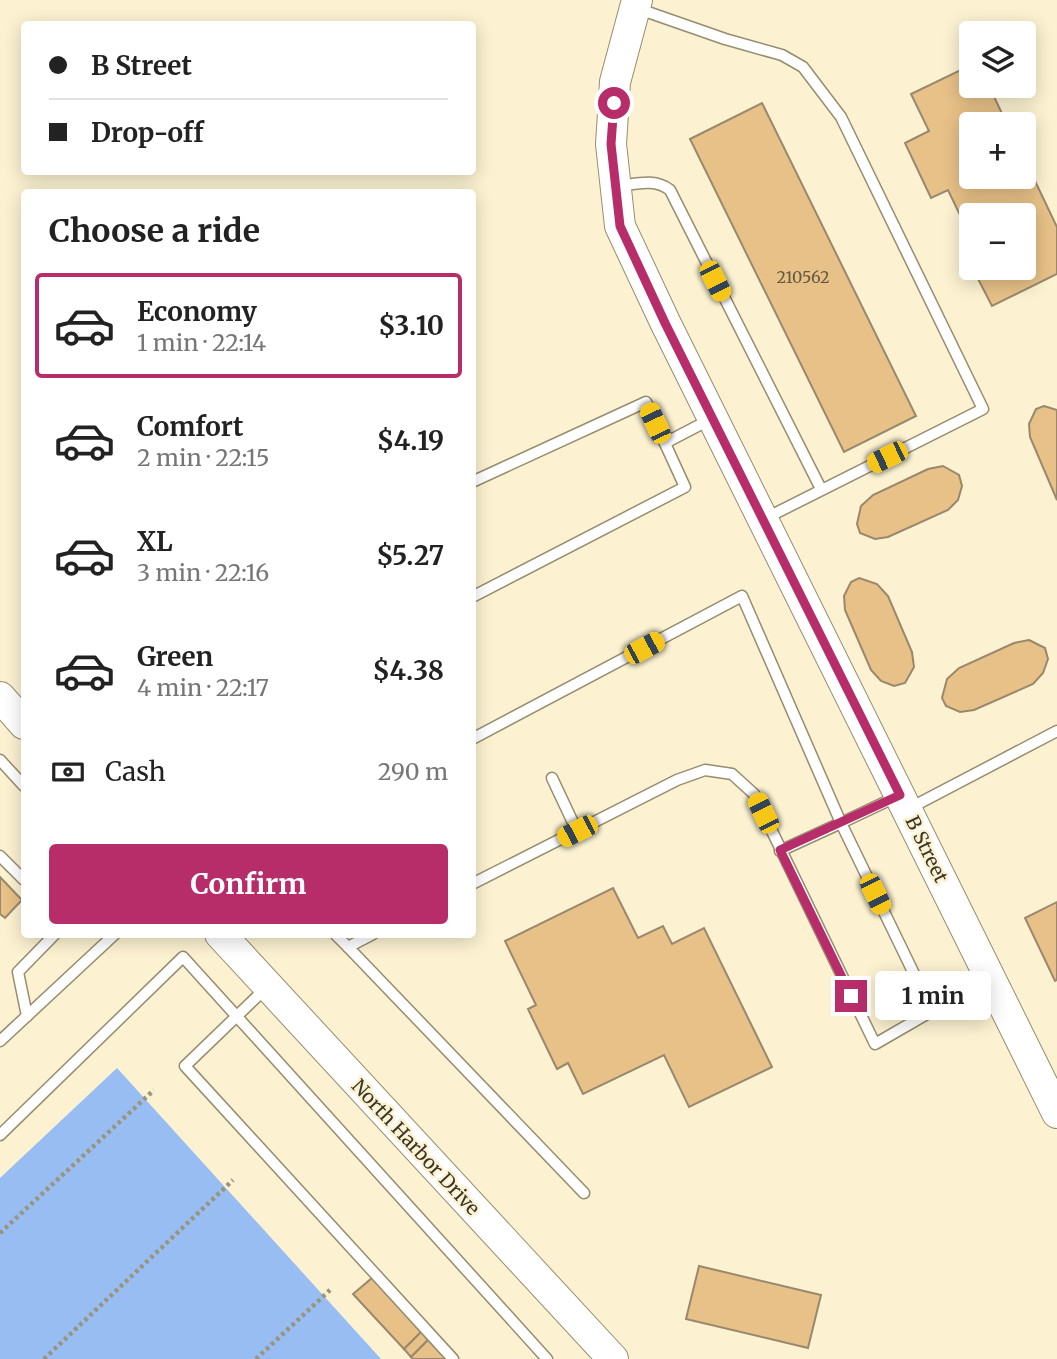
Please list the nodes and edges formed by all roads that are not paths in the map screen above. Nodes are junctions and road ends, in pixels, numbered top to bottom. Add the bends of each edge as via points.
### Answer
1 (635, 4) edge
2 (616, 187) junction
3 (713, 418) junction
4 (665, 443) junction
5 (476, 480) edge
6 (821, 489) junction
7 (764, 519) junction
8 (476, 595) edge
9 (0, 697) edge
10 (21, 721) edge
11 (1057, 731) edge
12 (476, 737) edge
13 (0, 760) edge
14 (552, 778) dead end
15 (21, 783) edge
16 (904, 802) junction
17 (841, 823) junction
18 (577, 831) junction
19 (780, 850) junction
20 (0, 856) edge
21 (21, 877) edge
22 (476, 882) edge
23 (51, 938) edge
24 (111, 938) edge
25 (224, 938) edge
26 (339, 938) edge
27 (365, 938) edge
28 (348, 947) junction
29 (268, 986) junction
30 (27, 1016) junction
31 (236, 1017) junction
32 (0, 1041) edge
33 (1057, 1114) edge
34 (0, 1135) edge
35 (584, 1193) dead end
36 (453, 1359) edge
37 (547, 1359) edge
38 (613, 1359) edge

1 - 2 street, B Street via 615,82 611,144
1 - 6 lane via 725,39 782,55 803,67 841,117 983,409
2 - 3 street, B Street via 620,226
2 - 6 lane via 653,182 670,190
3 - 4 lane
3 - 7 street, B Street
4 - 5 lane via 646,402
4 - 8 lane via 685,487
6 - 7 lane
7 - 16 street, B Street
9 - 10 street
11 - 16 lane
12 - 17 lane via 741,596
13 - 15 lane
14 - 18 lane
16 - 17 lane
16 - 33 street, B Street
17 - 19 lane
17 - 19 lane via 932,1011 875,1044
18 - 19 lane via 677,780 705,771 732,774 754,794
18 - 22 lane
20 - 21 lane
23 - 30 lane via 18,972
24 - 30 lane
25 - 29 street, North Harbor Drive
26 - 28 lane
27 - 28 lane
28 - 35 lane
29 - 31 lane
29 - 38 street, North Harbor Drive
30 - 32 lane
31 - 34 lane via 183,957
31 - 36 lane via 186,1066
31 - 37 lane

